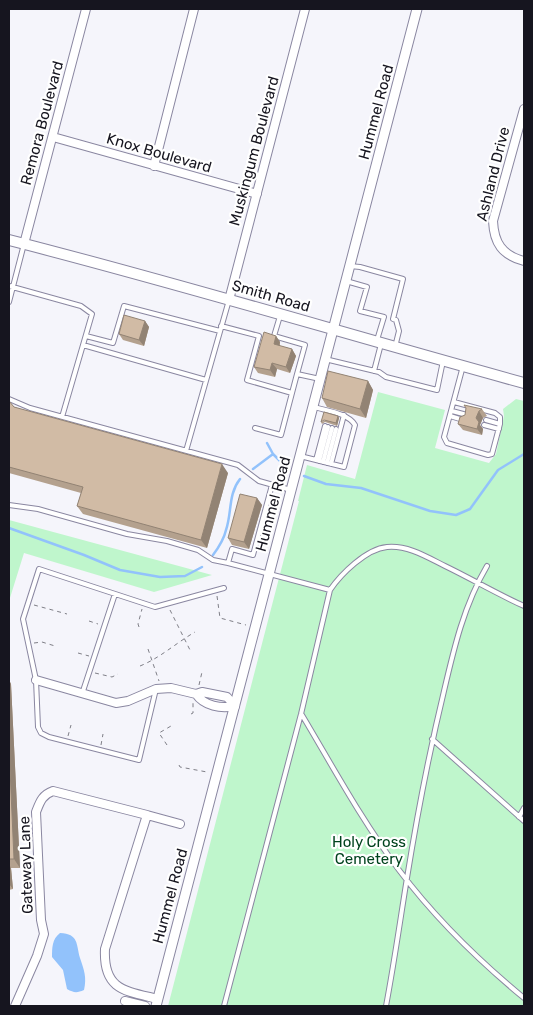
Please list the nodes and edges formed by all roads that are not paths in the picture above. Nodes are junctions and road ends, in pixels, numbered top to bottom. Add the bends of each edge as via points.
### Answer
1 (86, 9) edge
2 (194, 9) edge
3 (305, 9) edge
4 (417, 9) edge
5 (524, 109) edge
6 (53, 137) junction
7 (154, 166) junction
8 (257, 194) junction
9 (9, 240) edge
10 (24, 244) junction
11 (524, 260) edge
12 (350, 266) junction
13 (346, 281) junction
14 (11, 286) edge
15 (229, 300) junction
16 (9, 302) edge
17 (280, 315) junction
18 (384, 317) junction
19 (393, 319) junction
20 (221, 326) junction
21 (333, 330) junction
22 (220, 331) junction
23 (86, 336) junction
24 (379, 343) junction
25 (83, 345) junction
26 (395, 348) junction
27 (325, 359) junction
28 (443, 361) junction
29 (463, 366) junction
30 (374, 371) junction
31 (297, 374) junction
32 (320, 379) junction
33 (206, 380) junction
34 (524, 383) edge
35 (292, 393) junction
36 (9, 399) edge
37 (454, 402) junction
38 (313, 407) junction
39 (452, 411) junction
40 (336, 413) junction
41 (467, 415) edge
42 (62, 416) junction
43 (450, 416) junction
44 (466, 420) edge
45 (486, 420) dead end
46 (500, 424) junction
47 (484, 425) dead end
48 (255, 428) dead end
49 (499, 429) junction
50 (186, 451) junction
51 (300, 456) junction
52 (323, 462) junction
53 (272, 485) junction
54 (291, 490) junction
55 (9, 505) edge
56 (228, 563) junction
57 (487, 566) dead end
58 (269, 574) junction
59 (478, 582) junction
60 (224, 588) dead end
61 (330, 590) junction
62 (116, 594) junction
63 (524, 606) edge
64 (36, 680) junction
65 (156, 689) junction
66 (82, 694) junction
67 (234, 706) junction
68 (301, 714) junction
69 (432, 739) junction
70 (524, 808) edge
71 (147, 815) junction
72 (519, 817) junction
73 (524, 821) edge
74 (180, 824) dead end
75 (407, 880) junction
76 (127, 991) junction
77 (524, 998) edge
78 (157, 1003) edge
79 (124, 1004) edge
80 (15, 1006) edge
81 (145, 1006) edge
82 (224, 1006) edge
83 (386, 1006) edge

1 - 6 street, Remora Boulevard
2 - 7 street
3 - 8 street, Muskingum Boulevard
4 - 12 street, Hummel Road
5 - 11 street, Ashland Drive via 493,221 493,232 504,252
6 - 7 street, Knox Boulevard
6 - 10 street, Remora Boulevard
7 - 8 street, Knox Boulevard
8 - 15 street, Muskingum Boulevard
9 - 10 main road, Smith Road
10 - 14 lane
10 - 15 main road, Smith Road
12 - 13 street, Hummel Road
12 - 19 lane via 403,280
13 - 18 lane via 367,287 360,311
13 - 21 street, Hummel Road
14 - 16 lane
14 - 23 lane via 86,308 92,314
15 - 17 main road, Smith Road
15 - 20 lane
17 - 21 main road, Smith Road
17 - 31 lane via 274,336 305,345
18 - 19 lane
18 - 24 lane
19 - 26 lane via 399,331
20 - 22 lane
20 - 35 lane via 259,336 247,380
21 - 24 main road, Smith Road
21 - 27 street, Hummel Road
22 - 23 lane via 124,306 113,343
22 - 33 lane
23 - 25 lane
24 - 26 main road, Smith Road
24 - 30 lane
25 - 33 lane
25 - 42 lane
26 - 28 main road, Smith Road
27 - 30 lane
27 - 32 street, Hummel Road
28 - 29 main road, Smith Road
28 - 30 lane via 436,390
29 - 34 main road, Smith Road
29 - 37 lane
31 - 32 lane
31 - 35 lane
32 - 38 street, Hummel Road
33 - 50 lane
35 - 48 lane via 281,435
36 - 42 lane
37 - 39 lane
37 - 46 lane via 494,413 500,417
38 - 40 lane
38 - 51 street, Hummel Road
39 - 41 lane
39 - 43 lane
40 - 40 lane via 332,420
40 - 52 lane
40 - 52 lane via 355,425 344,467
42 - 50 lane
43 - 44 lane
43 - 49 lane via 444,437 447,444 492,454
45 - 46 lane
46 - 49 lane
47 - 49 lane
50 - 53 lane via 238,465 256,480
51 - 52 lane
51 - 54 street, Hummel Road
52 - 52 lane via 330,427
53 - 54 lane
53 - 56 lane via 253,555 232,549
54 - 58 street, Hummel Road
55 - 56 lane via 38,509 127,534 167,541
56 - 58 lane
57 - 59 lane
58 - 61 lane
58 - 67 street, Hummel Road
59 - 61 lane via 423,554 385,547 354,563
59 - 63 lane
59 - 69 lane via 459,630
60 - 62 lane via 155,607
61 - 68 lane
62 - 64 lane via 39,569 23,619
62 - 66 lane
64 - 65 lane via 41,733 139,760
64 - 66 street
65 - 66 street via 122,703
65 - 67 street via 179,689 196,694 208,704 224,708
67 - 78 street, Hummel Road
68 - 75 lane via 368,826
68 - 82 lane
69 - 72 lane
69 - 75 lane
70 - 72 lane
71 - 74 street, Gateway Lane
71 - 76 street via 105,948 105,962 112,981
71 - 80 street, Gateway Lane via 53,791 40,799 36,812 44,934
72 - 73 lane
75 - 77 lane via 487,968
75 - 83 lane
76 - 78 street
76 - 79 street
79 - 81 street

